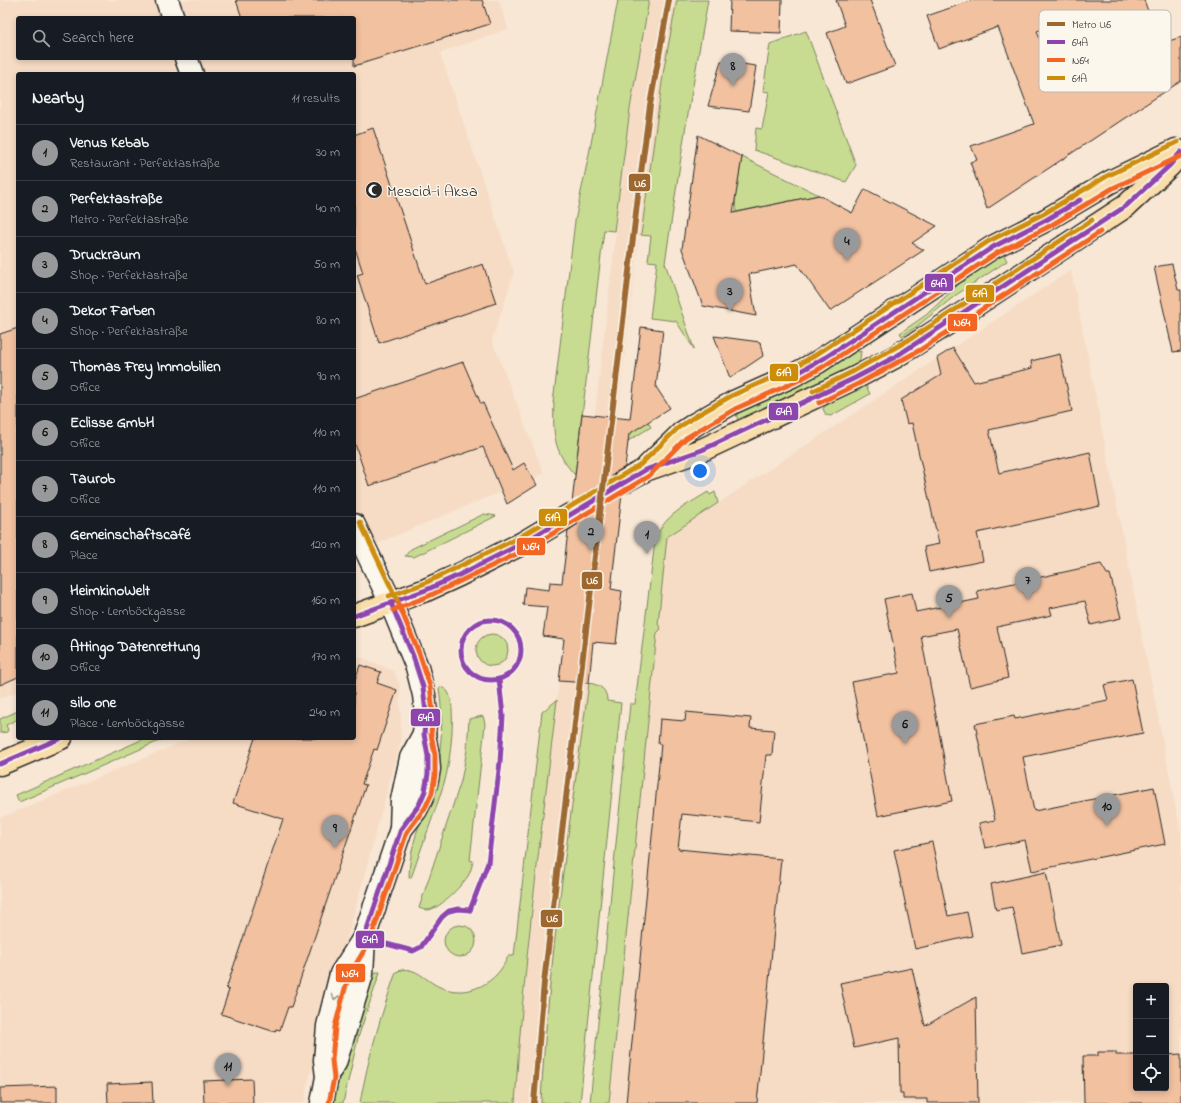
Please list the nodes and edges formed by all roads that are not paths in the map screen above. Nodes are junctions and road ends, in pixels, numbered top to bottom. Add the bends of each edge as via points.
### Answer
1 (167, 0) edge
2 (172, 16) edge
3 (187, 60) edge
4 (191, 72) edge
5 (1181, 148) edge
6 (1181, 152) edge
7 (645, 470) junction
8 (623, 482) tunnel mouth
9 (570, 515) tunnel mouth
10 (356, 529) edge
11 (391, 603) junction
12 (356, 615) edge
13 (56, 740) edge
14 (0, 764) edge
15 (322, 1103) edge

1 - 2 street
3 - 4 street
5 - 7 main road via 1110,182 1046,220 993,247 818,362 702,420 682,433
6 - 7 main road via 1126,206 895,357 702,450
7 - 8 main road
9 - 11 main road via 523,543 459,575
10 - 11 street
11 - 12 main road
11 - 15 street via 413,656 424,695 428,774 419,805 401,830 364,938 359,985 335,1063 327,1077
13 - 14 main road

